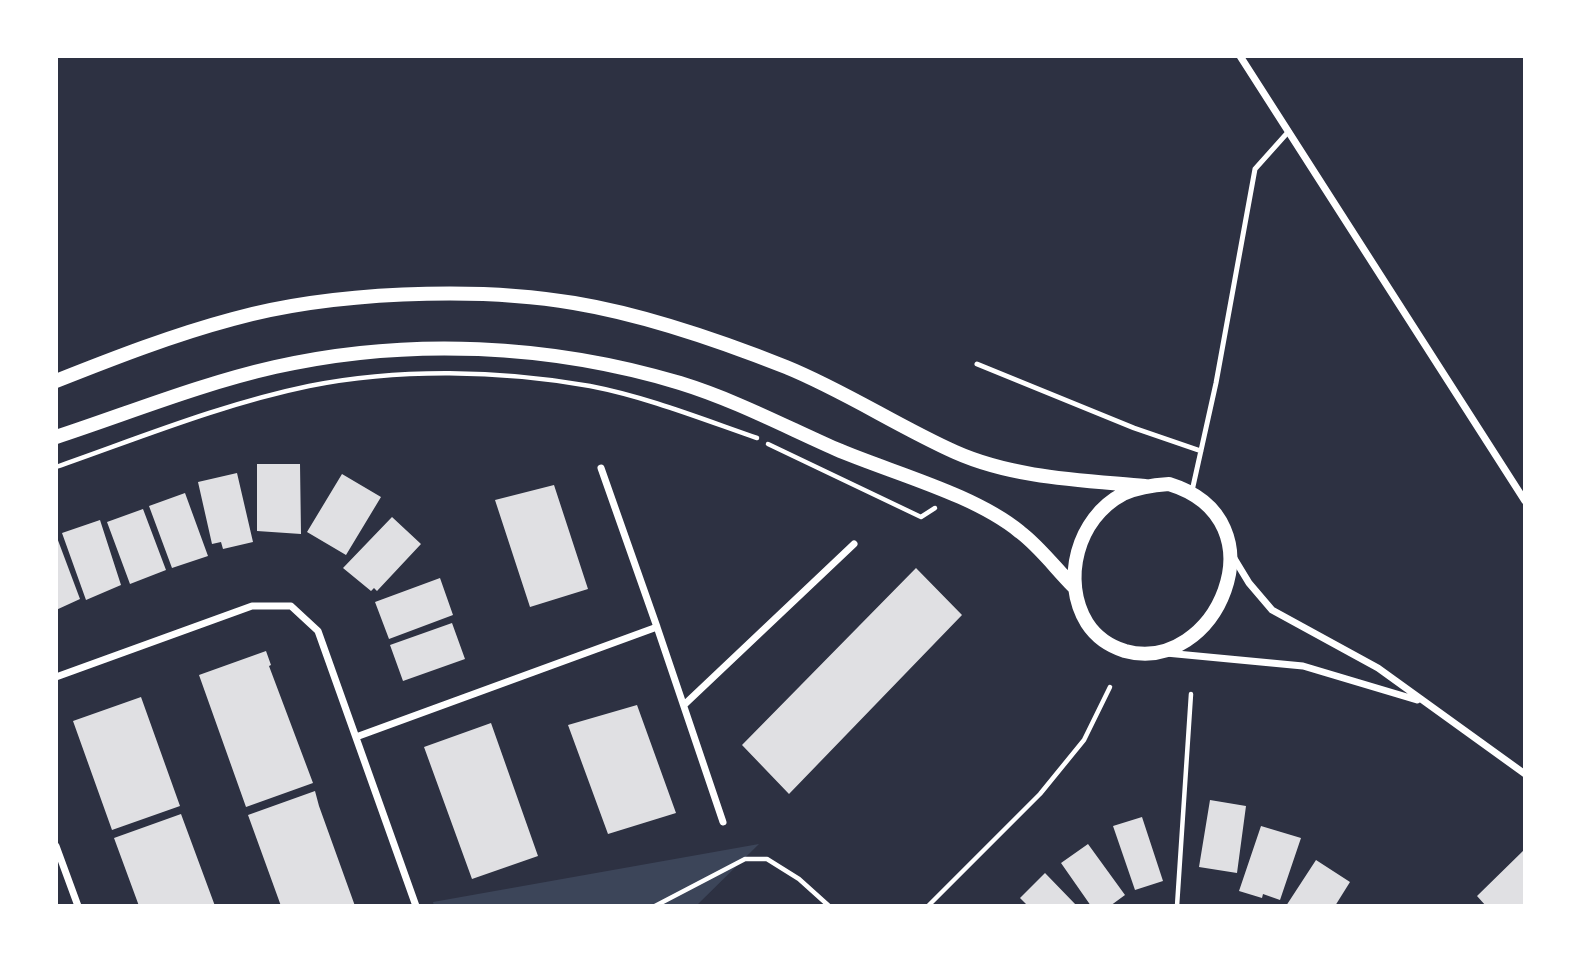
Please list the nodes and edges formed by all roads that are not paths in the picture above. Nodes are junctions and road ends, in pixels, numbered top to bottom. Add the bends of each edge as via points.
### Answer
1 (1240, 56) edge
2 (1289, 131) junction
3 (977, 364) dead end
4 (56, 382) edge
5 (56, 437) edge
6 (1200, 451) junction
7 (601, 468) dead end
8 (1145, 486) junction
9 (1192, 491) junction
10 (1525, 501) edge
11 (854, 544) dead end
12 (1230, 551) junction
13 (1074, 587) junction
14 (657, 627) junction
15 (1160, 652) junction
16 (56, 677) edge
17 (1421, 701) junction
18 (685, 704) junction
19 (356, 737) junction
20 (1525, 774) edge
21 (723, 822) dead end
22 (56, 846) edge
23 (78, 906) edge
24 (416, 906) edge

1 - 2 street
2 - 6 lane via 1255,169
2 - 10 street
3 - 6 lane
4 - 8 main road via 145,346 236,318 313,304 483,295 573,303 665,324 748,352 827,384 955,452 1009,470
5 - 13 main road via 173,395 342,354 517,350 681,383 750,409 943,492 1020,531
6 - 9 lane
7 - 14 street
8 - 9 main road via 1169,484
8 - 13 main road via 1121,495 1100,512 1084,534 1075,560
9 - 12 main road via 1211,505 1224,526
11 - 18 street
12 - 15 main road via 1229,578 1220,603 1204,626 1184,642
12 - 17 street via 1272,610 1378,668
13 - 15 main road via 1080,612 1093,632 1112,647 1135,653
14 - 18 street
14 - 19 street
15 - 17 street via 1303,666
16 - 19 street via 252,606 291,606 318,631
17 - 20 street
18 - 21 street
19 - 24 street
22 - 23 street

